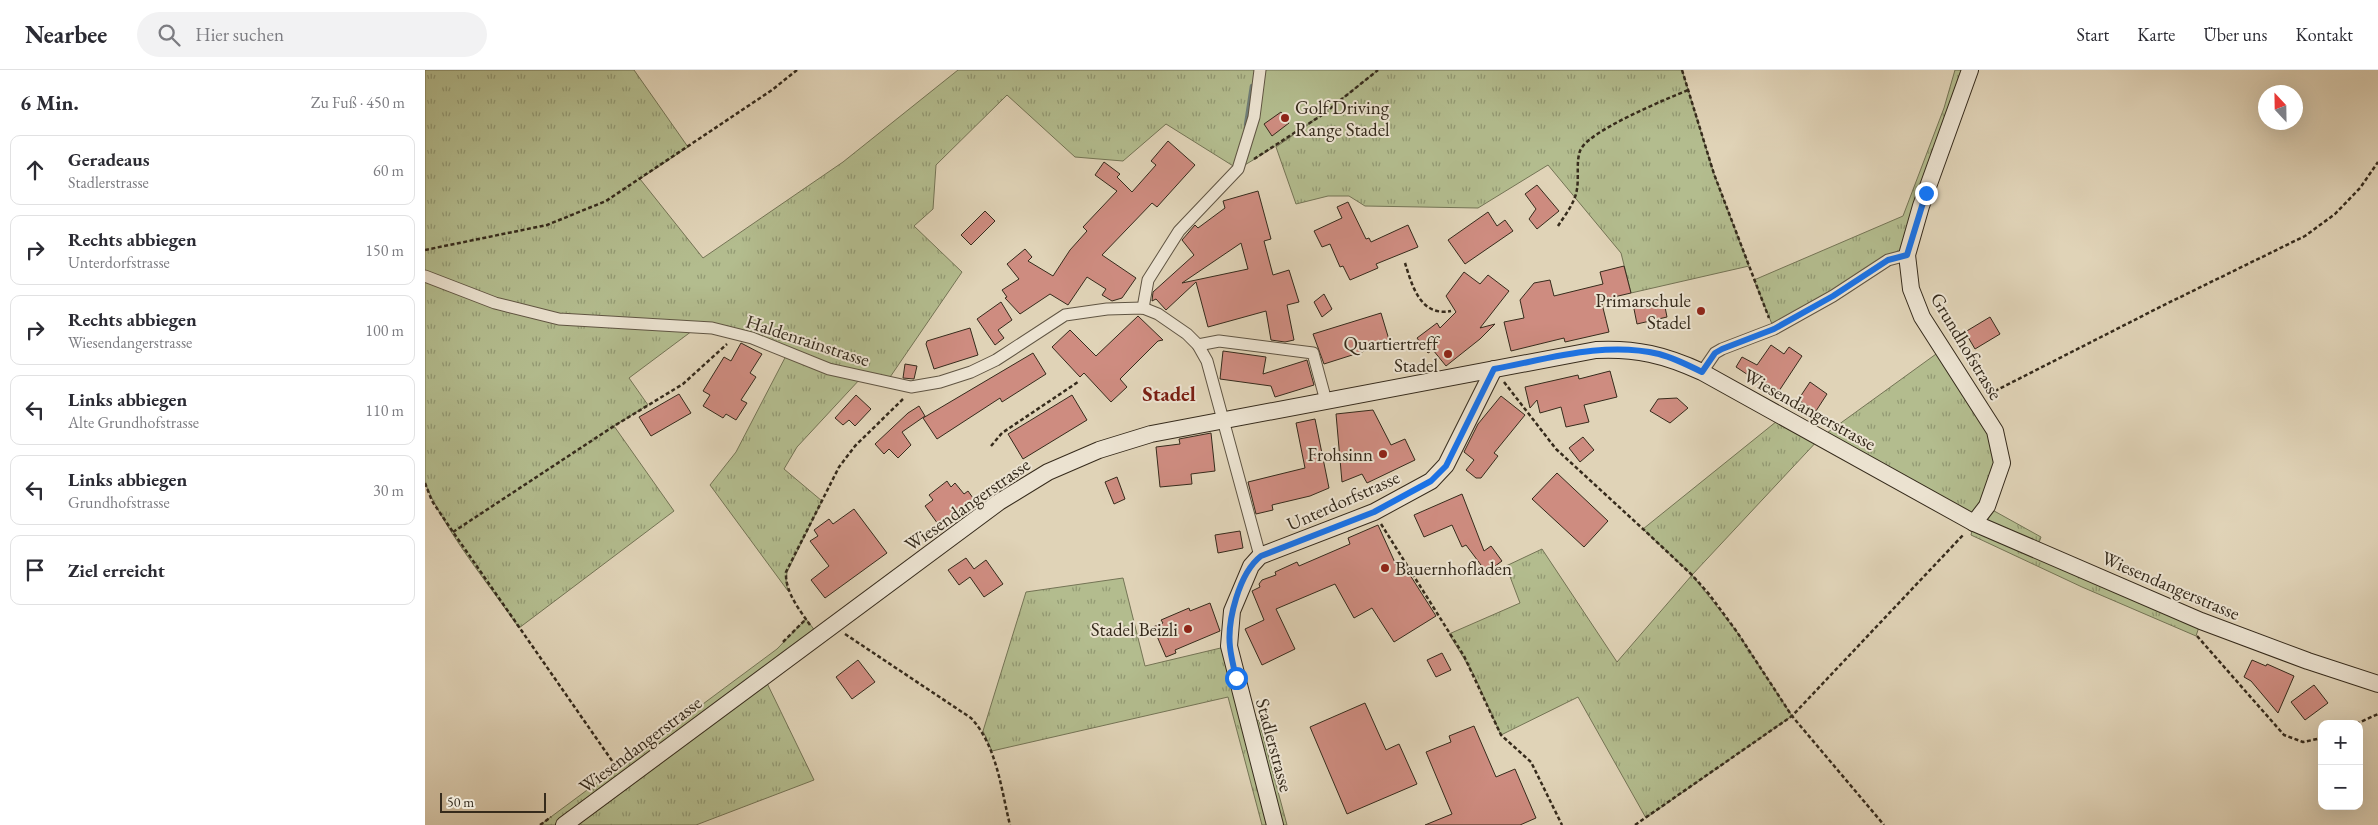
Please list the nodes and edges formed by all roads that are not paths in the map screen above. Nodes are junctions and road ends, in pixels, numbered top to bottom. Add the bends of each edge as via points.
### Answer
1 (1260, 70) edge
2 (1970, 70) edge
3 (1907, 255) junction
4 (425, 276) edge
5 (1143, 308) junction
6 (1198, 345) junction
7 (1494, 369) junction
8 (1702, 372) junction
9 (1326, 401) junction
10 (1223, 419) junction
11 (1970, 531) junction
12 (1261, 556) junction
13 (2378, 684) edge
14 (564, 825) edge
15 (1275, 825) edge

1 - 5 street via 1254,117 1237,169 1179,231 1148,280
2 - 3 main road, Grundhofstrasse via 1921,206
3 - 8 street via 1888,260 1774,329 1722,349 1715,353
3 - 11 main road, Grundhofstrasse via 1911,289 1922,317 1995,432 2002,463 1987,506
4 - 5 street, Haldenrainstrasse via 495,303 559,319 712,328 737,334 829,369 911,387 971,372 996,360 1065,315 1107,308
5 - 6 street, Haldenrainstrasse via 1158,314
6 - 9 street via 1219,341 1313,353
6 - 10 street, Haldenrainstrasse via 1207,361
7 - 8 main road, Wiesendangerstrasse via 1616,349 1658,354
7 - 9 main road, Wiesendangerstrasse
7 - 12 main road, Unterdorfstrasse via 1446,466 1431,481 1374,512
8 - 11 main road, Wiesendangerstrasse
9 - 10 main road, Wiesendangerstrasse
10 - 12 street
10 - 14 main road, Wiesendangerstrasse via 1151,434 1099,450 1048,472 999,502
11 - 13 main road, Wiesendangerstrasse via 2201,621
12 - 15 main road, Stadlerstrasse via 1251,566 1232,612 1229,646

